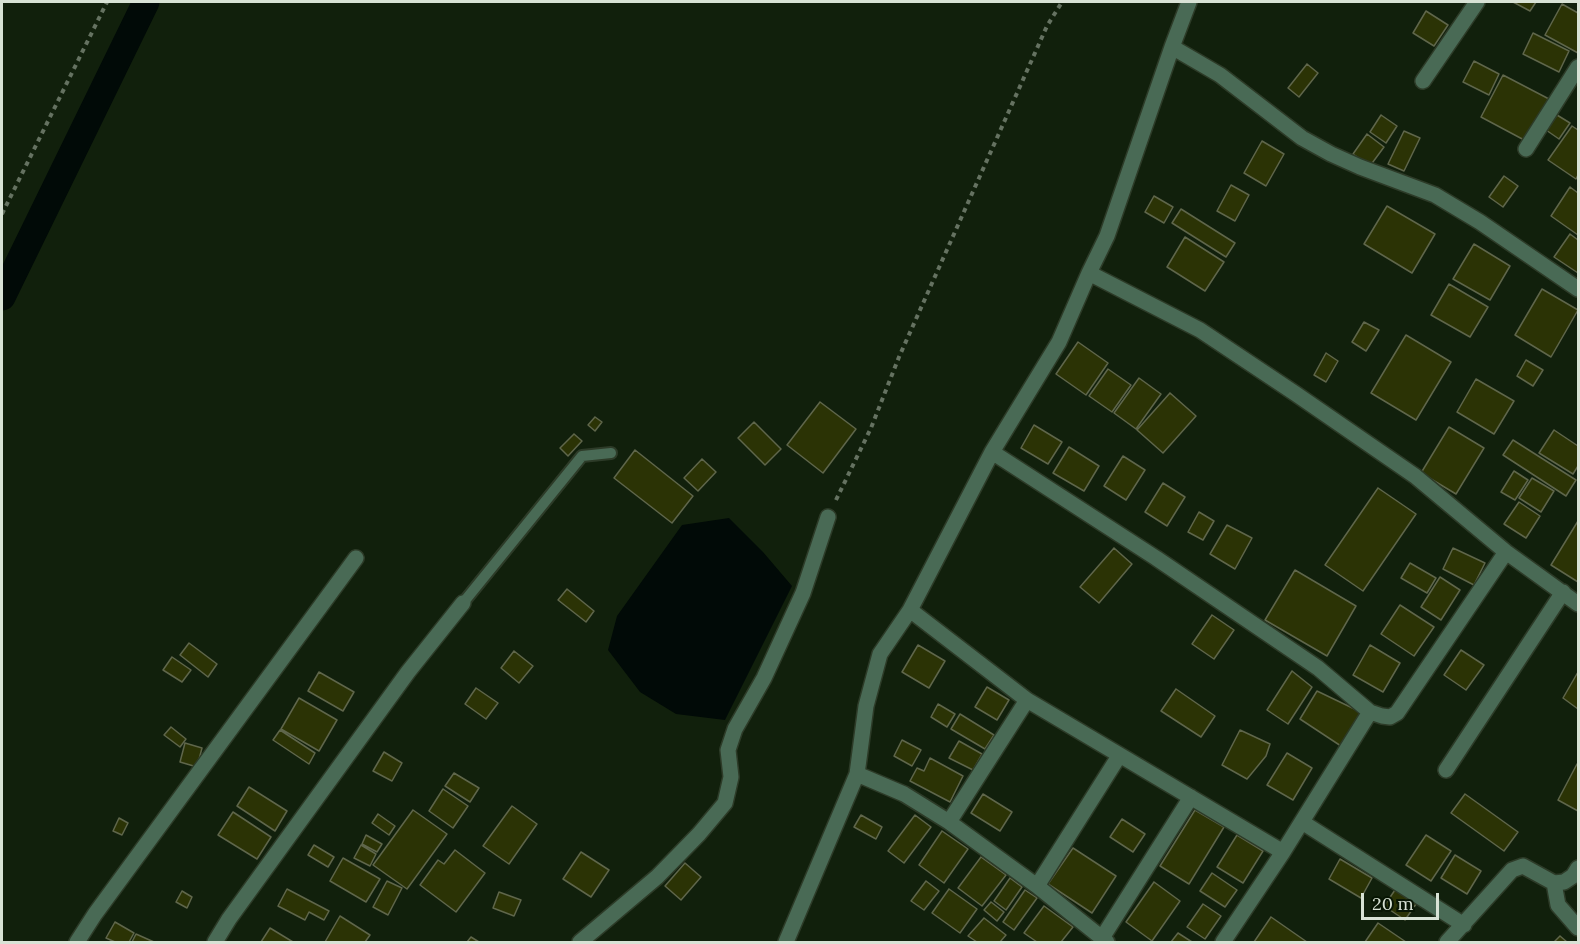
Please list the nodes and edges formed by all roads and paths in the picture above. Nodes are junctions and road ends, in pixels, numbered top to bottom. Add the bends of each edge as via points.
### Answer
1 (107, 2) edge
2 (1062, 2) edge
3 (1189, 2) edge
4 (1477, 2) edge
5 (1172, 47) junction
6 (1578, 67) edge
7 (1423, 81) dead end
8 (1526, 149) dead end
9 (2, 214) edge
10 (1089, 273) junction
11 (1578, 289) edge
12 (992, 452) junction
13 (611, 453) dead end
14 (828, 517) joint
15 (1506, 552) junction
16 (356, 558) dead end
17 (1563, 592) junction
18 (464, 603) joint
19 (1578, 604) edge
20 (910, 610) junction
21 (1027, 700) junction
22 (1370, 712) junction
23 (1119, 756) junction
24 (1446, 770) dead end
25 (857, 774) junction
26 (1191, 797) junction
27 (949, 822) junction
28 (1302, 822) junction
29 (1283, 852) junction
30 (1578, 868) edge
31 (1554, 884) junction
32 (1037, 886) junction
33 (1464, 925) junction
34 (1578, 928) edge
35 (1105, 940) edge
36 (77, 942) edge
37 (215, 942) edge
38 (580, 942) edge
39 (786, 942) edge
40 (1223, 942) edge
41 (1447, 942) edge

1 - 9 path
2 - 14 path via 1047,26 871,428
3 - 5 street
4 - 7 street
5 - 10 street via 1111,225
5 - 11 street via 1220,75 1302,138 1360,167 1435,195
6 - 8 street
10 - 12 street via 1059,342
10 - 15 street via 1200,330 1296,394 1415,476
12 - 20 street
12 - 22 street via 1309,661
13 - 18 lane via 582,456
14 - 38 street via 803,592 764,678 735,729 728,750 731,777 725,803 657,877
15 - 17 street
15 - 22 street via 1397,714 1390,717
16 - 36 street
17 - 19 street
17 - 24 street
18 - 37 street via 408,672
20 - 21 street
20 - 25 street via 880,654 866,706
21 - 23 street
21 - 27 street
22 - 28 street
23 - 26 street
23 - 32 street
25 - 27 street via 904,794
25 - 39 street
26 - 29 street
26 - 35 street
27 - 32 street
28 - 29 street
28 - 33 street
29 - 40 street
30 - 31 street via 1573,876
31 - 33 street via 1523,866 1512,870
31 - 34 street via 1558,905
32 - 35 street
33 - 41 street

